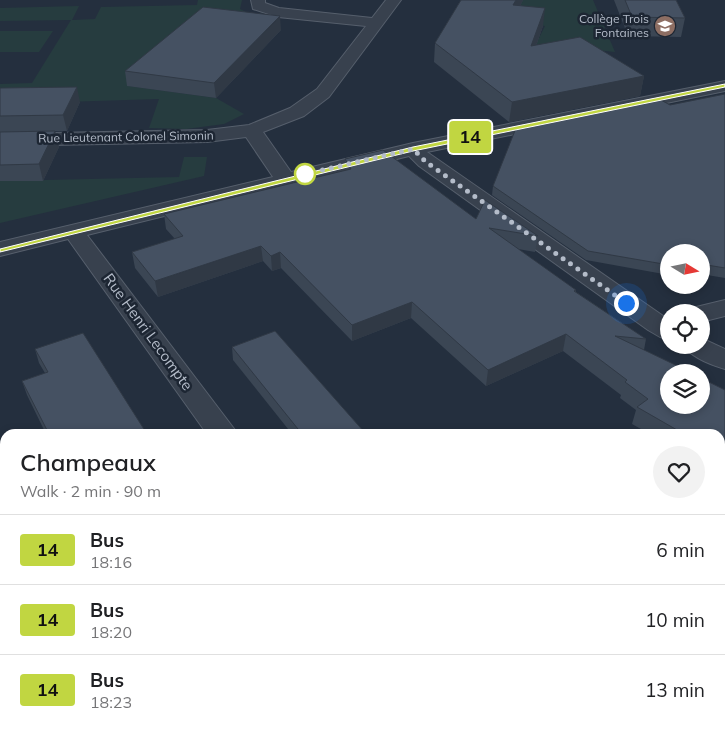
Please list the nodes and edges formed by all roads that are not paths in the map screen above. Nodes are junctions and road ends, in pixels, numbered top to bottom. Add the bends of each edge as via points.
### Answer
1 (258, 0) edge
2 (394, 0) edge
3 (278, 6) edge
4 (376, 23) junction
5 (725, 86) edge
6 (252, 130) junction
7 (0, 140) edge
8 (413, 149) junction
9 (285, 179) junction
10 (73, 231) junction
11 (0, 249) edge
12 (725, 308) edge
13 (710, 312) edge
14 (660, 322) edge
15 (710, 352) edge
16 (725, 360) edge
17 (219, 429) edge

1 - 3 street via 258,6
2 - 4 street, Rue Lieutenant Colonel Simonin
3 - 4 street
4 - 6 street, Rue Lieutenant Colonel Simonin via 322,94 296,112
5 - 8 street
6 - 7 street, Rue Lieutenant Colonel Simonin via 207,136
6 - 9 street
8 - 9 street
8 - 14 street via 426,162
9 - 10 street
10 - 11 street
10 - 17 street, Rue Henri Lecompte
12 - 13 street
15 - 16 street

